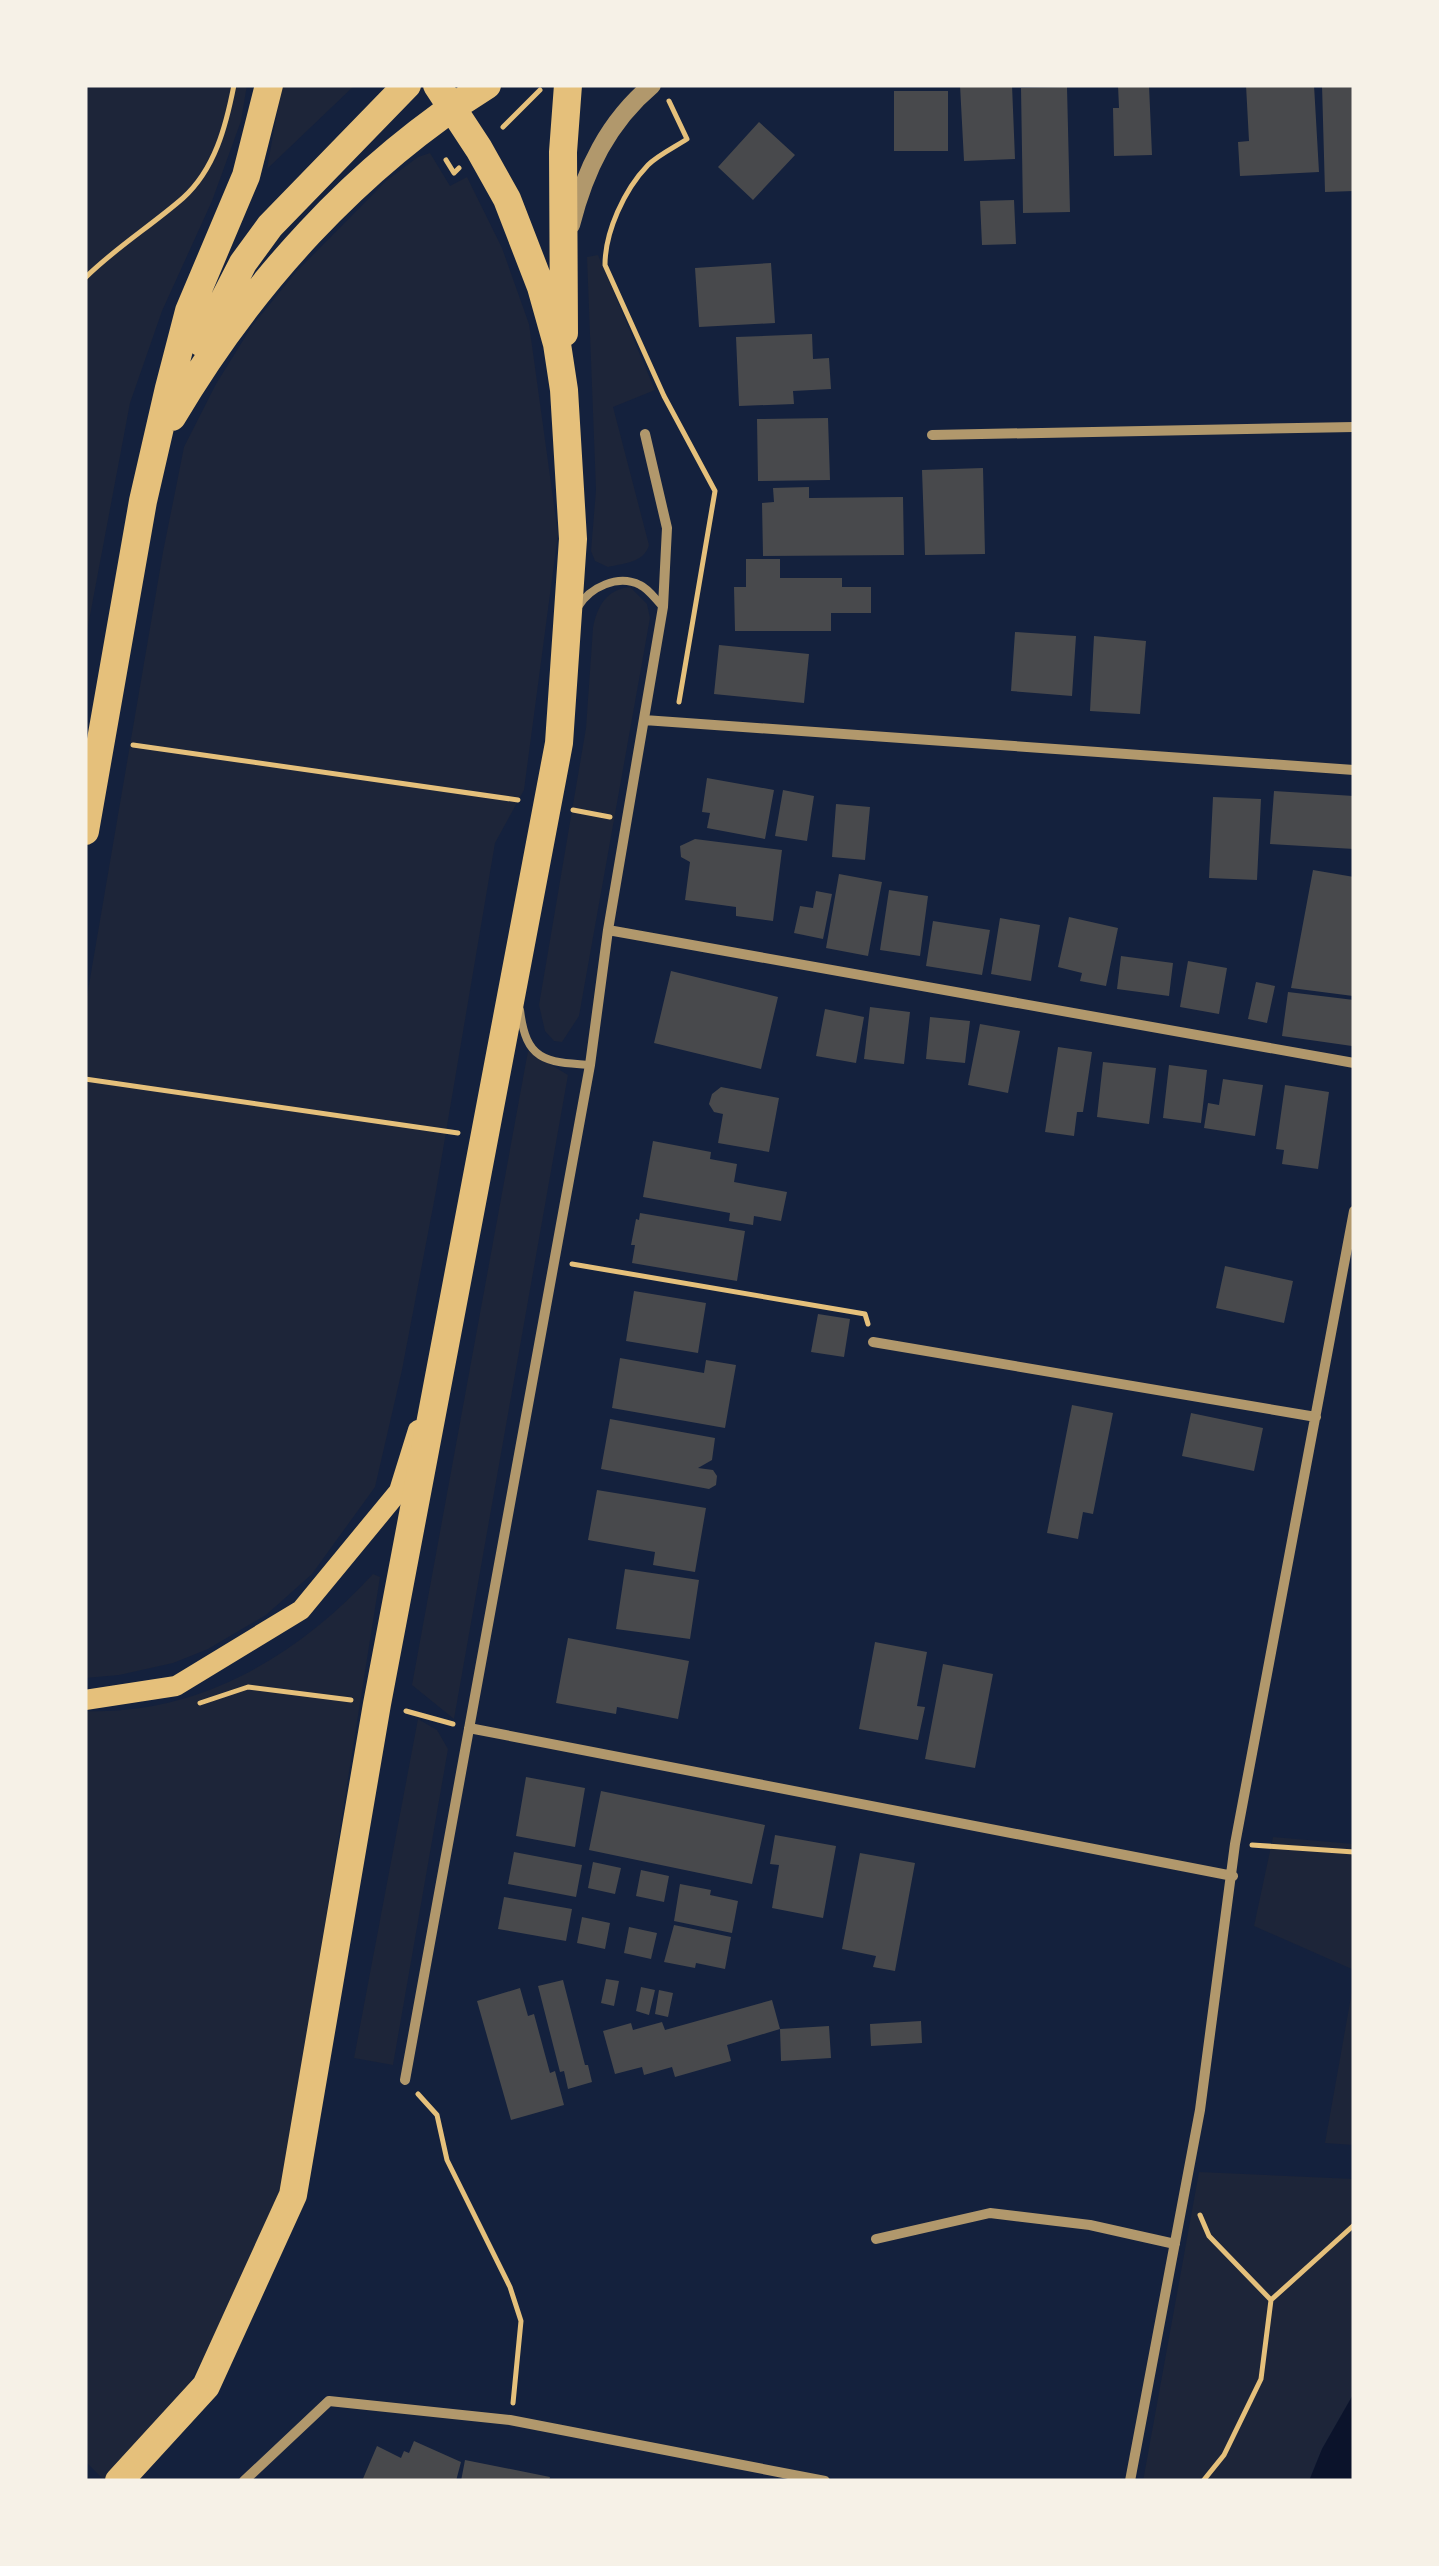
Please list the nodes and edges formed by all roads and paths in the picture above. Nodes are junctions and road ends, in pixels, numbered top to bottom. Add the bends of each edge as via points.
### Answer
1 (234, 85) edge
2 (269, 85) edge
3 (407, 85) edge
4 (487, 85) edge
5 (568, 85) edge
6 (652, 85) edge
7 (540, 89) dead end
8 (444, 96) edge
9 (669, 101) dead end
10 (503, 127) dead end
11 (446, 160) dead end
12 (460, 167) dead end
13 (565, 249) junction
14 (85, 278) edge
15 (564, 390) junction
16 (1354, 427) edge
17 (645, 434) dead end
18 (932, 435) dead end
19 (157, 444) junction
20 (663, 608) junction
21 (568, 629) junction
22 (644, 720) junction
23 (676, 722) junction
24 (133, 745) dead end
25 (1354, 770) edge
26 (518, 800) dead end
27 (574, 810) dead end
28 (628, 821) junction
29 (85, 831) edge
30 (608, 930) junction
31 (515, 971) junction
32 (1354, 1063) edge
33 (590, 1065) junction
34 (85, 1079) edge
35 (484, 1136) junction
36 (1354, 1211) edge
37 (554, 1260) junction
38 (444, 1342) junction
39 (873, 1342) joint
40 (1316, 1417) junction
41 (85, 1700) edge
42 (360, 1702) dead end
43 (189, 1707) dead end
44 (406, 1712) dead end
45 (469, 1728) junction
46 (1235, 1844) junction
47 (1354, 1852) edge
48 (1233, 1876) junction
49 (405, 2080) joint
50 (1186, 2185) junction
51 (1354, 2225) edge
52 (876, 2239) dead end
53 (1175, 2244) junction
54 (1271, 2300) junction
55 (510, 2420) junction
56 (119, 2481) edge
57 (244, 2481) edge
58 (825, 2481) edge
59 (1130, 2481) edge
60 (1203, 2481) edge

1 - 14 path via 225,128 201,176
2 - 19 highway via 246,176 189,310
3 - 19 highway via 252,249
4 - 8 highway
5 - 13 highway
6 - 13 street via 592,161
7 - 10 path
8 - 15 highway via 521,231 548,310
8 - 19 highway via 264,283 212,350
9 - 23 path via 687,139 648,164 624,200 605,245 605,265 715,491
11 - 12 path via 454,172
13 - 15 highway
15 - 21 highway via 573,539
16 - 18 street
17 - 20 street via 666,528
19 - 29 highway
20 - 21 lane via 644,586 625,579 602,585 581,602
20 - 22 street
21 - 31 highway via 559,743
22 - 23 street
22 - 28 street
23 - 25 street
24 - 26 path
27 - 28 path
28 - 30 street
30 - 32 street
30 - 33 street
31 - 33 lane via 522,1030 533,1051 548,1062
31 - 35 highway
33 - 37 street
34 - 35 path
35 - 38 highway
36 - 40 street
37 - 39 path via 866,1314
37 - 45 street
38 - 41 main road via 400,1491 302,1610 176,1686
38 - 56 highway via 293,2195 206,2386
39 - 40 street
40 - 46 street
42 - 43 path via 248,1687
44 - 45 path
45 - 48 street
45 - 49 street
46 - 47 path
46 - 48 street
48 - 50 street
49 - 55 path via 437,2115 447,2160 522,2321
50 - 53 street
50 - 54 path via 1210,2236
51 - 54 path
52 - 53 street via 990,2213
53 - 59 street
54 - 60 path via 1261,2379 1224,2455
55 - 57 street via 329,2401
55 - 58 street

